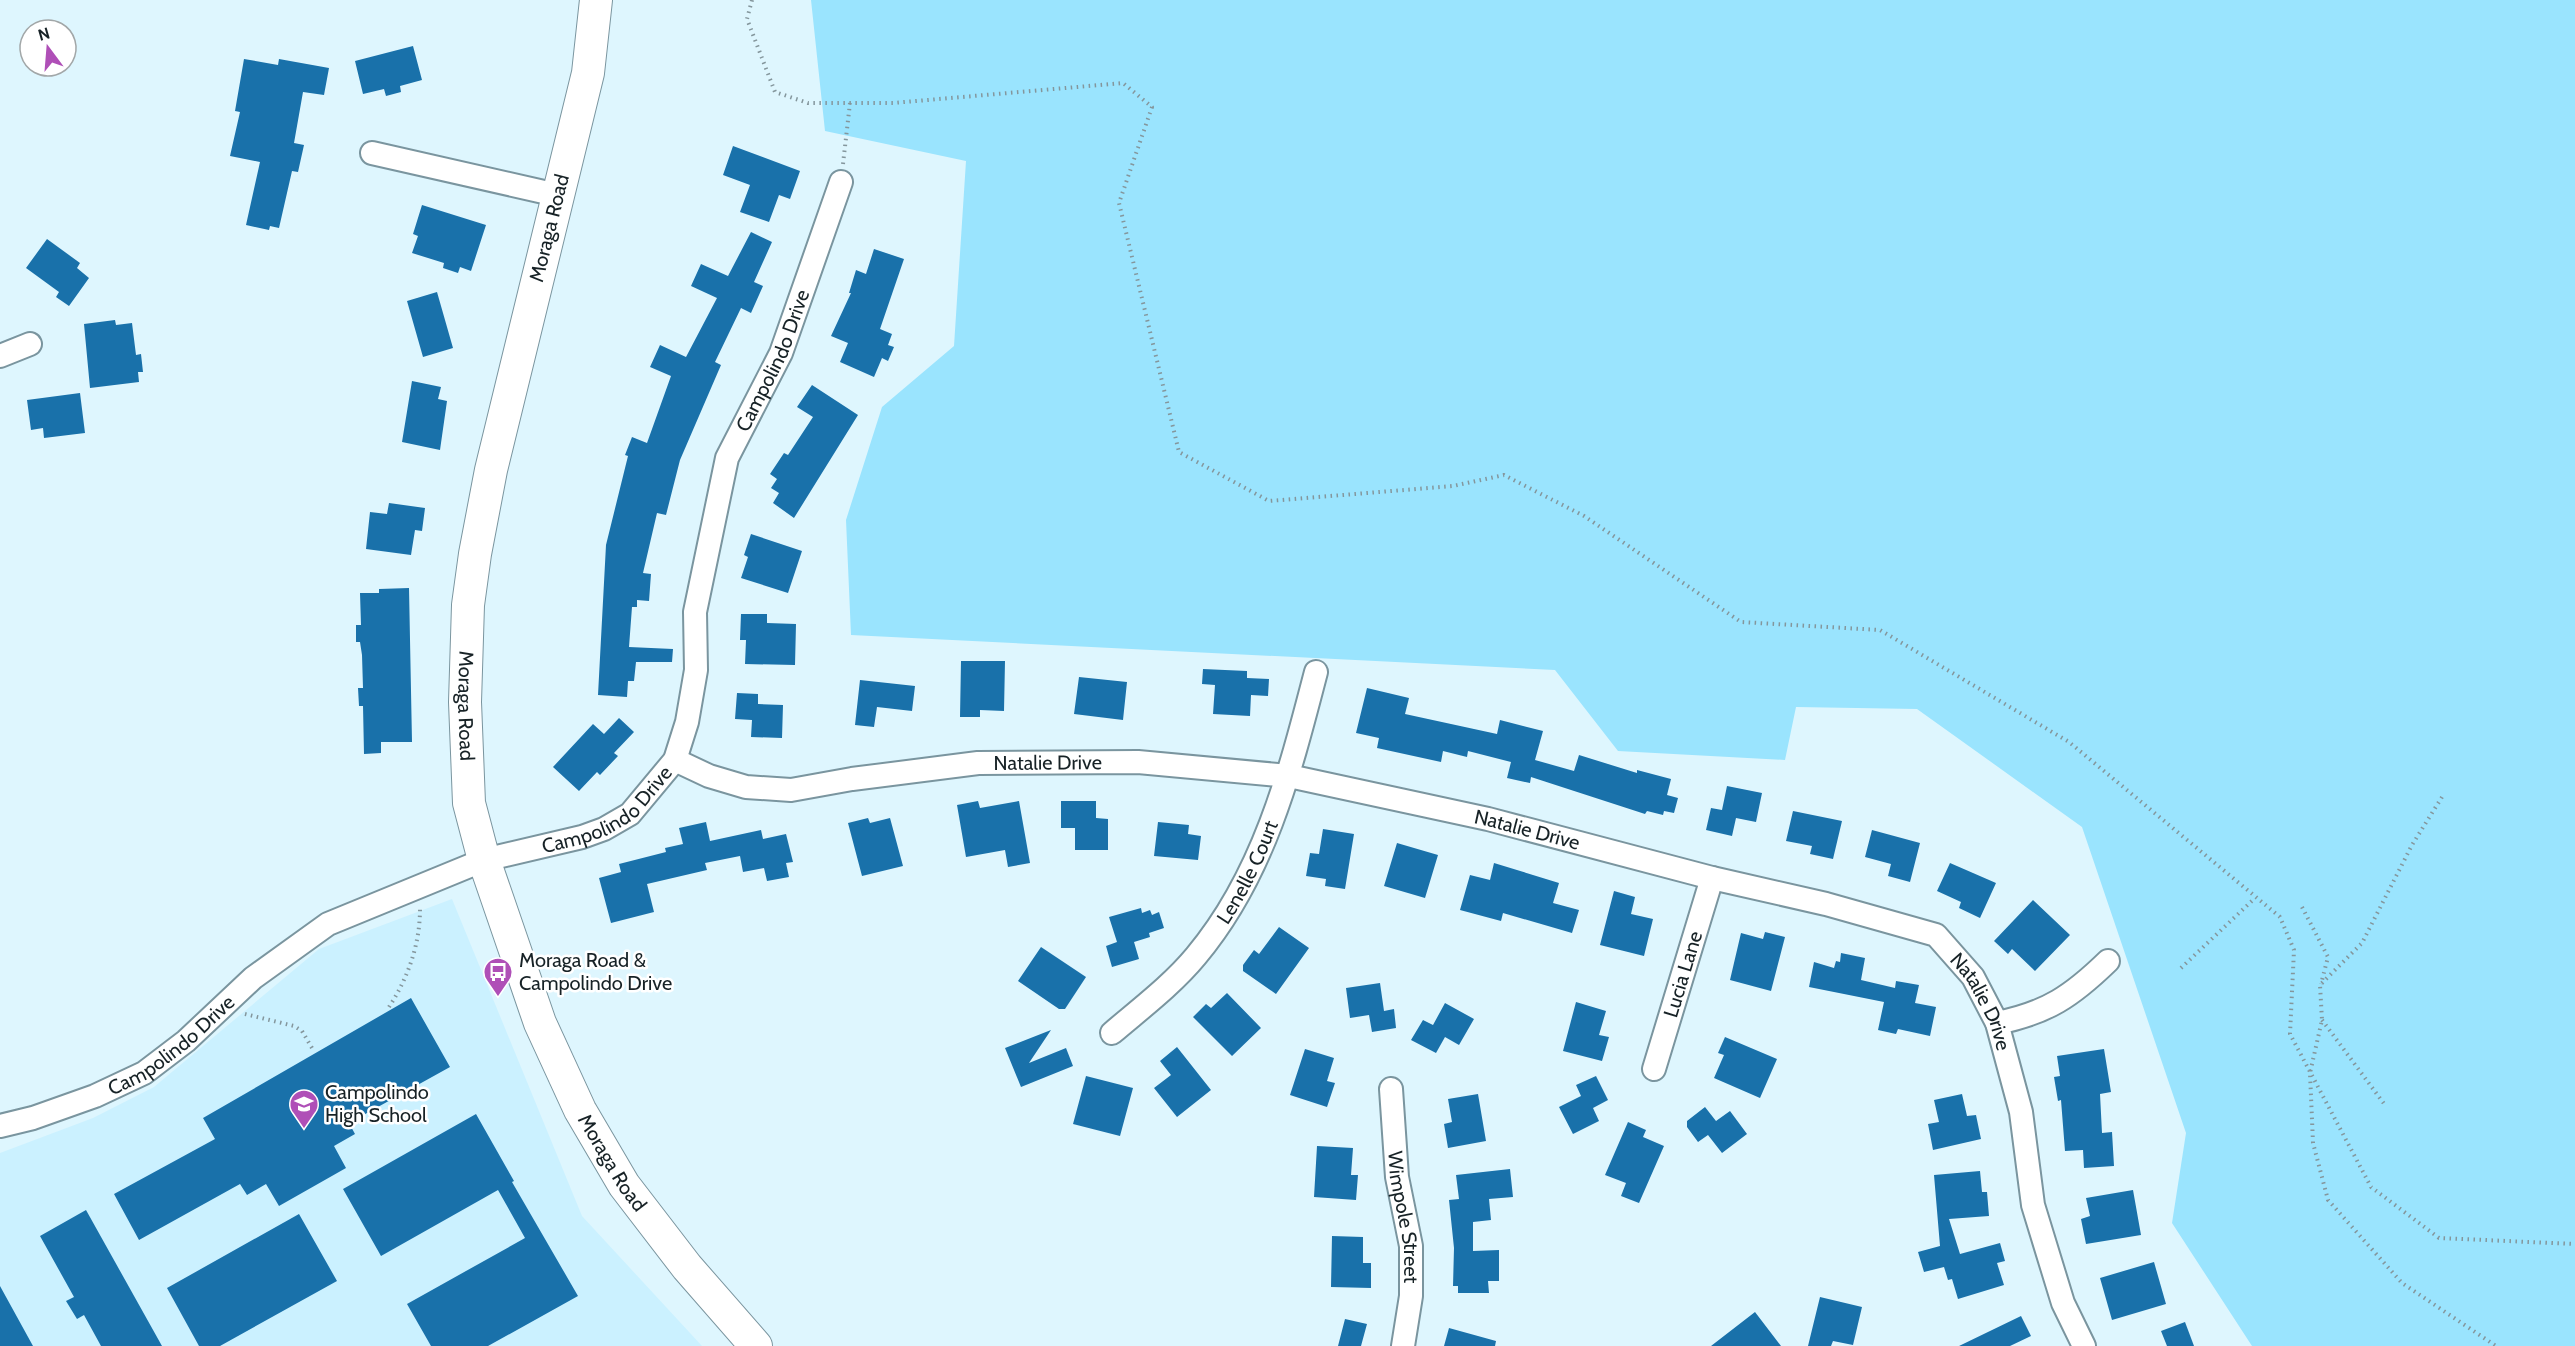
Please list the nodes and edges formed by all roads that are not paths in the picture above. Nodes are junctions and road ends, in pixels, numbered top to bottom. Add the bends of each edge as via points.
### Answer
1 (596, 0) edge
2 (372, 153) dead end
3 (841, 182) road end
4 (557, 195) junction
5 (30, 344) dead end
6 (0, 356) edge
7 (1316, 672) dead end
8 (675, 760) junction
9 (1289, 776) junction
10 (484, 860) junction
11 (1712, 878) junction
12 (2108, 961) dead end
13 (1997, 1023) junction
14 (1112, 1033) dead end
15 (1654, 1069) dead end
16 (1391, 1089) dead end
17 (0, 1126) edge
18 (756, 1346) edge
19 (1403, 1346) edge
20 (2084, 1346) edge

1 - 4 main road, Moraga Road via 588,73
2 - 4 street
3 - 8 street, Campolindo Drive via 781,353 727,458 695,612 696,670 687,722
4 - 10 main road, Moraga Road via 491,470 468,605 465,702 469,803
5 - 6 street
7 - 9 street, Lenelle Court
8 - 9 street, Natalie Drive via 746,787 791,790 978,763 1138,762
8 - 10 street, Campolindo Drive via 630,814 604,829
9 - 11 street, Natalie Drive via 1488,819
9 - 14 street, Lenelle Court via 1248,881 1223,920 1181,973
10 - 17 street, Campolindo Drive via 328,924 253,978 186,1041 144,1073 95,1096
10 - 18 main road, Moraga Road via 540,1023 580,1110 624,1185 687,1267
11 - 13 street, Natalie Drive via 1936,935 1973,977
11 - 15 street, Lucia Lane
12 - 13 street via 2081,988 2056,1004 2028,1017
13 - 20 street, Natalie Drive via 2021,1112 2033,1205 2063,1303
16 - 19 street, Wimpole Street via 1397,1177 1411,1246 1411,1296

